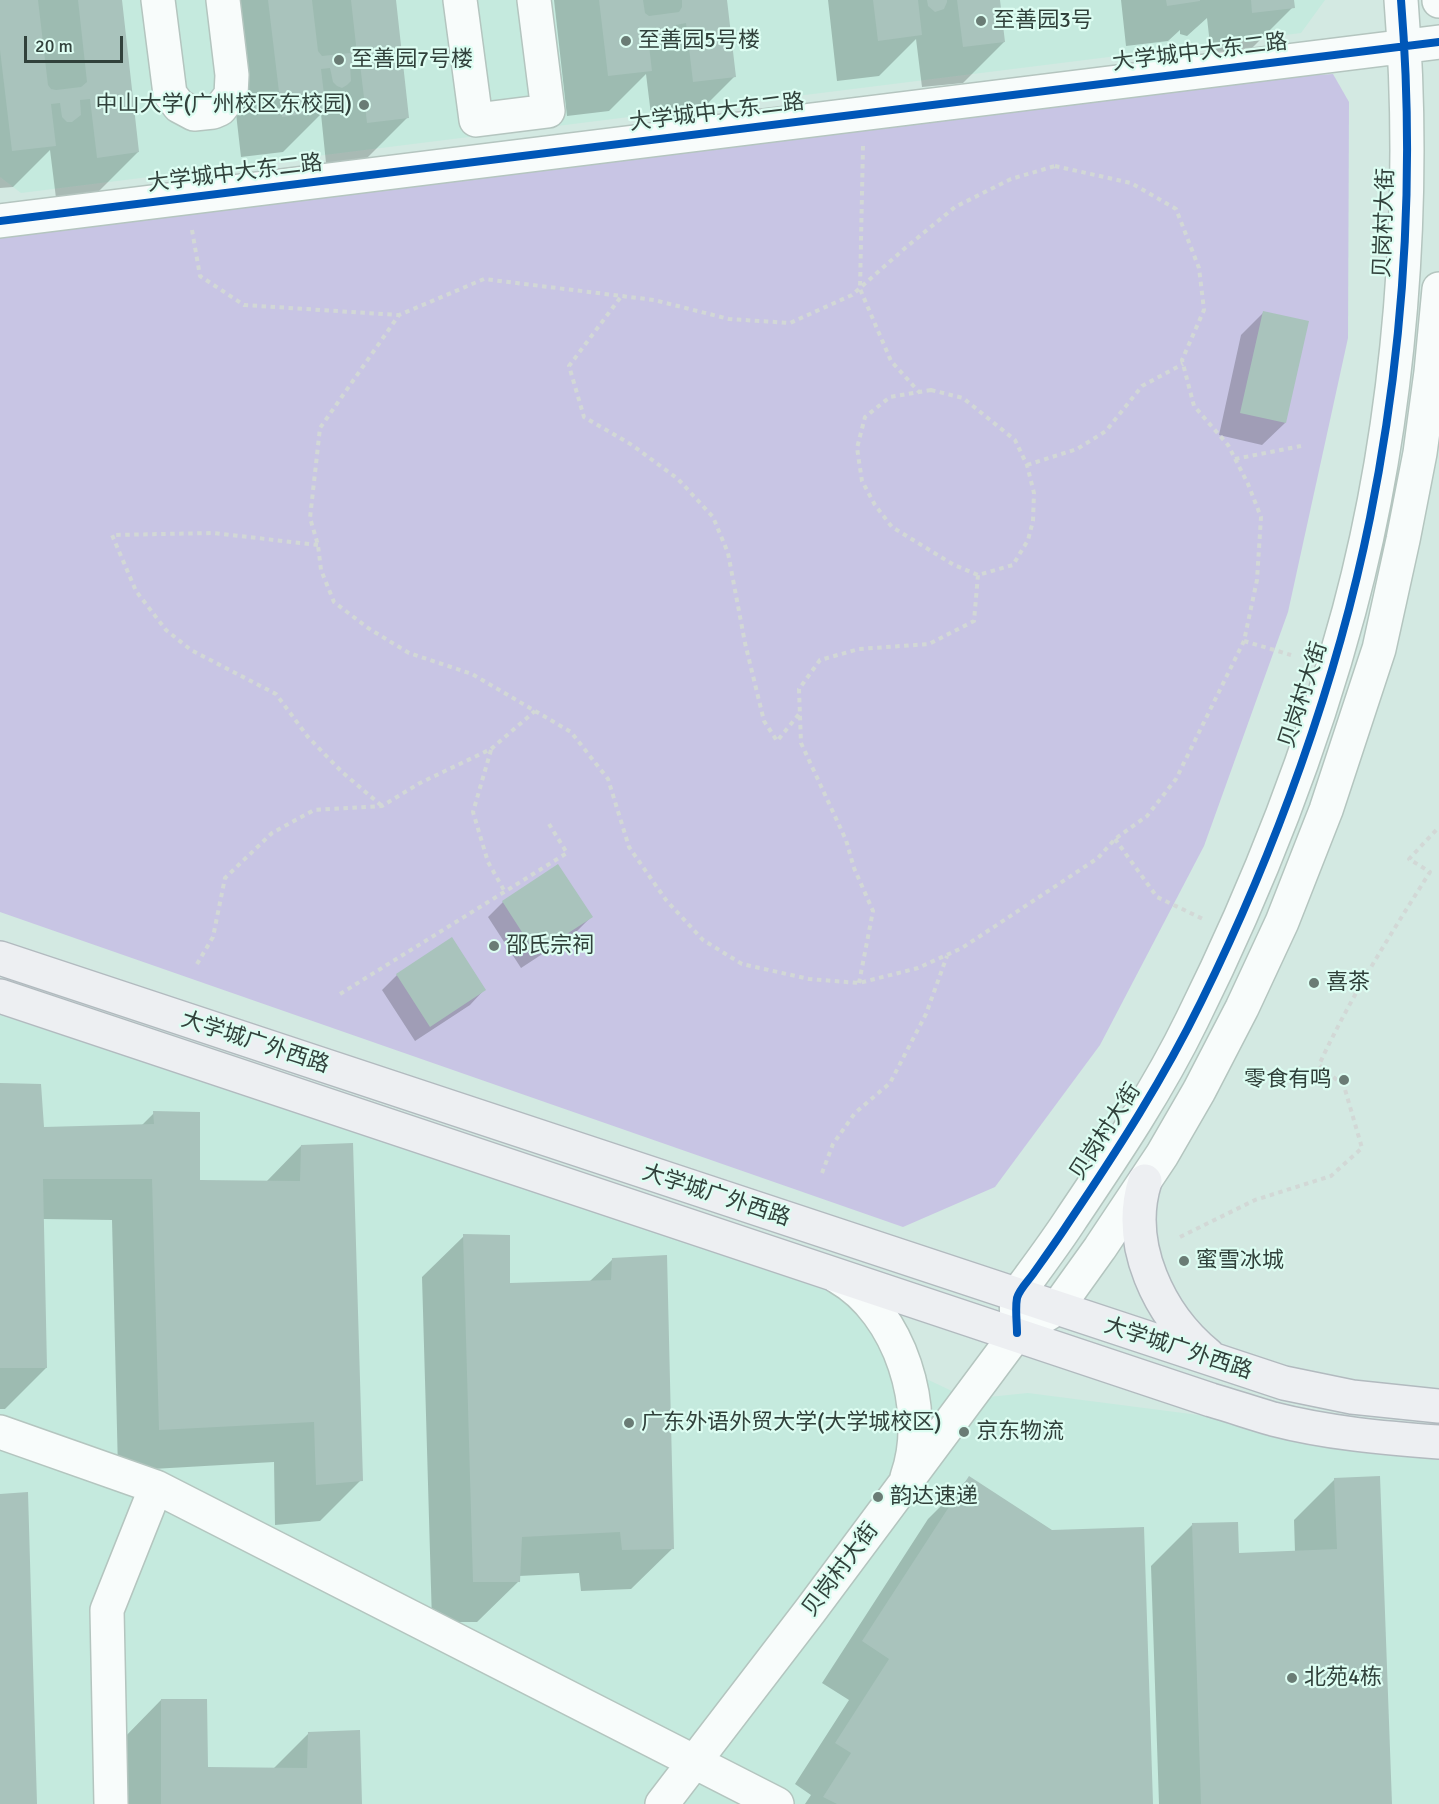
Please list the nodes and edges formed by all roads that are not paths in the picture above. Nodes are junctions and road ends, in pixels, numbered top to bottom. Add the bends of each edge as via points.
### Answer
1 (158, 0) edge
2 (223, 0) edge
3 (460, 0) edge
4 (534, 0) edge
5 (1401, 0) edge
6 (1439, 42) edge
7 (1405, 46) junction
8 (0, 221) edge
9 (1439, 289) edge
10 (0, 958) edge
11 (0, 996) edge
12 (1145, 1181) junction
13 (828, 1271) junction
14 (1017, 1296) junction
15 (1057, 1308) junction
16 (1017, 1334) junction
17 (1222, 1364) junction
18 (1439, 1406) edge
19 (0, 1432) edge
20 (1439, 1442) edge
21 (156, 1487) junction
22 (903, 1487) junction
23 (695, 1762) junction
24 (111, 1804) edge
25 (662, 1804) edge
26 (777, 1804) edge

1 - 2 street via 170,94 179,106 194,114 220,109 231,94
3 - 4 street via 476,120 548,111
5 - 7 street, 贝岗村大街
6 - 7 street, 大学城中大东二路
7 - 8 street, 大学城中大东二路
7 - 14 street, 贝岗村大街 via 1404,240 1398,333 1370,518 1324,697 1248,899 1183,1038 1154,1091
9 - 12 street, 贝岗村大街 via 1420,453 1379,649 1353,731 1282,922 1200,1091
10 - 14 main road, 大学城广外西路
11 - 13 main road, 大学城广外西路
12 - 15 street, 贝岗村大街
12 - 17 main road via 1139,1212 1150,1275 1182,1331
13 - 16 main road, 大学城广外西路
13 - 22 street via 857,1289 876,1310 898,1346 908,1374 914,1437
14 - 15 main road, 大学城广外西路
14 - 16 street
15 - 16 street, 贝岗村大街
15 - 17 main road, 大学城广外西路
16 - 20 main road, 大学城广外西路 via 1275,1419 1379,1438
16 - 22 street, 贝岗村大街
17 - 18 main road, 大学城广外西路 via 1284,1383 1352,1397
19 - 21 street
21 - 23 street
21 - 24 street via 107,1610
22 - 23 street, 贝岗村大街
23 - 25 street, 贝岗村大街
23 - 26 street

